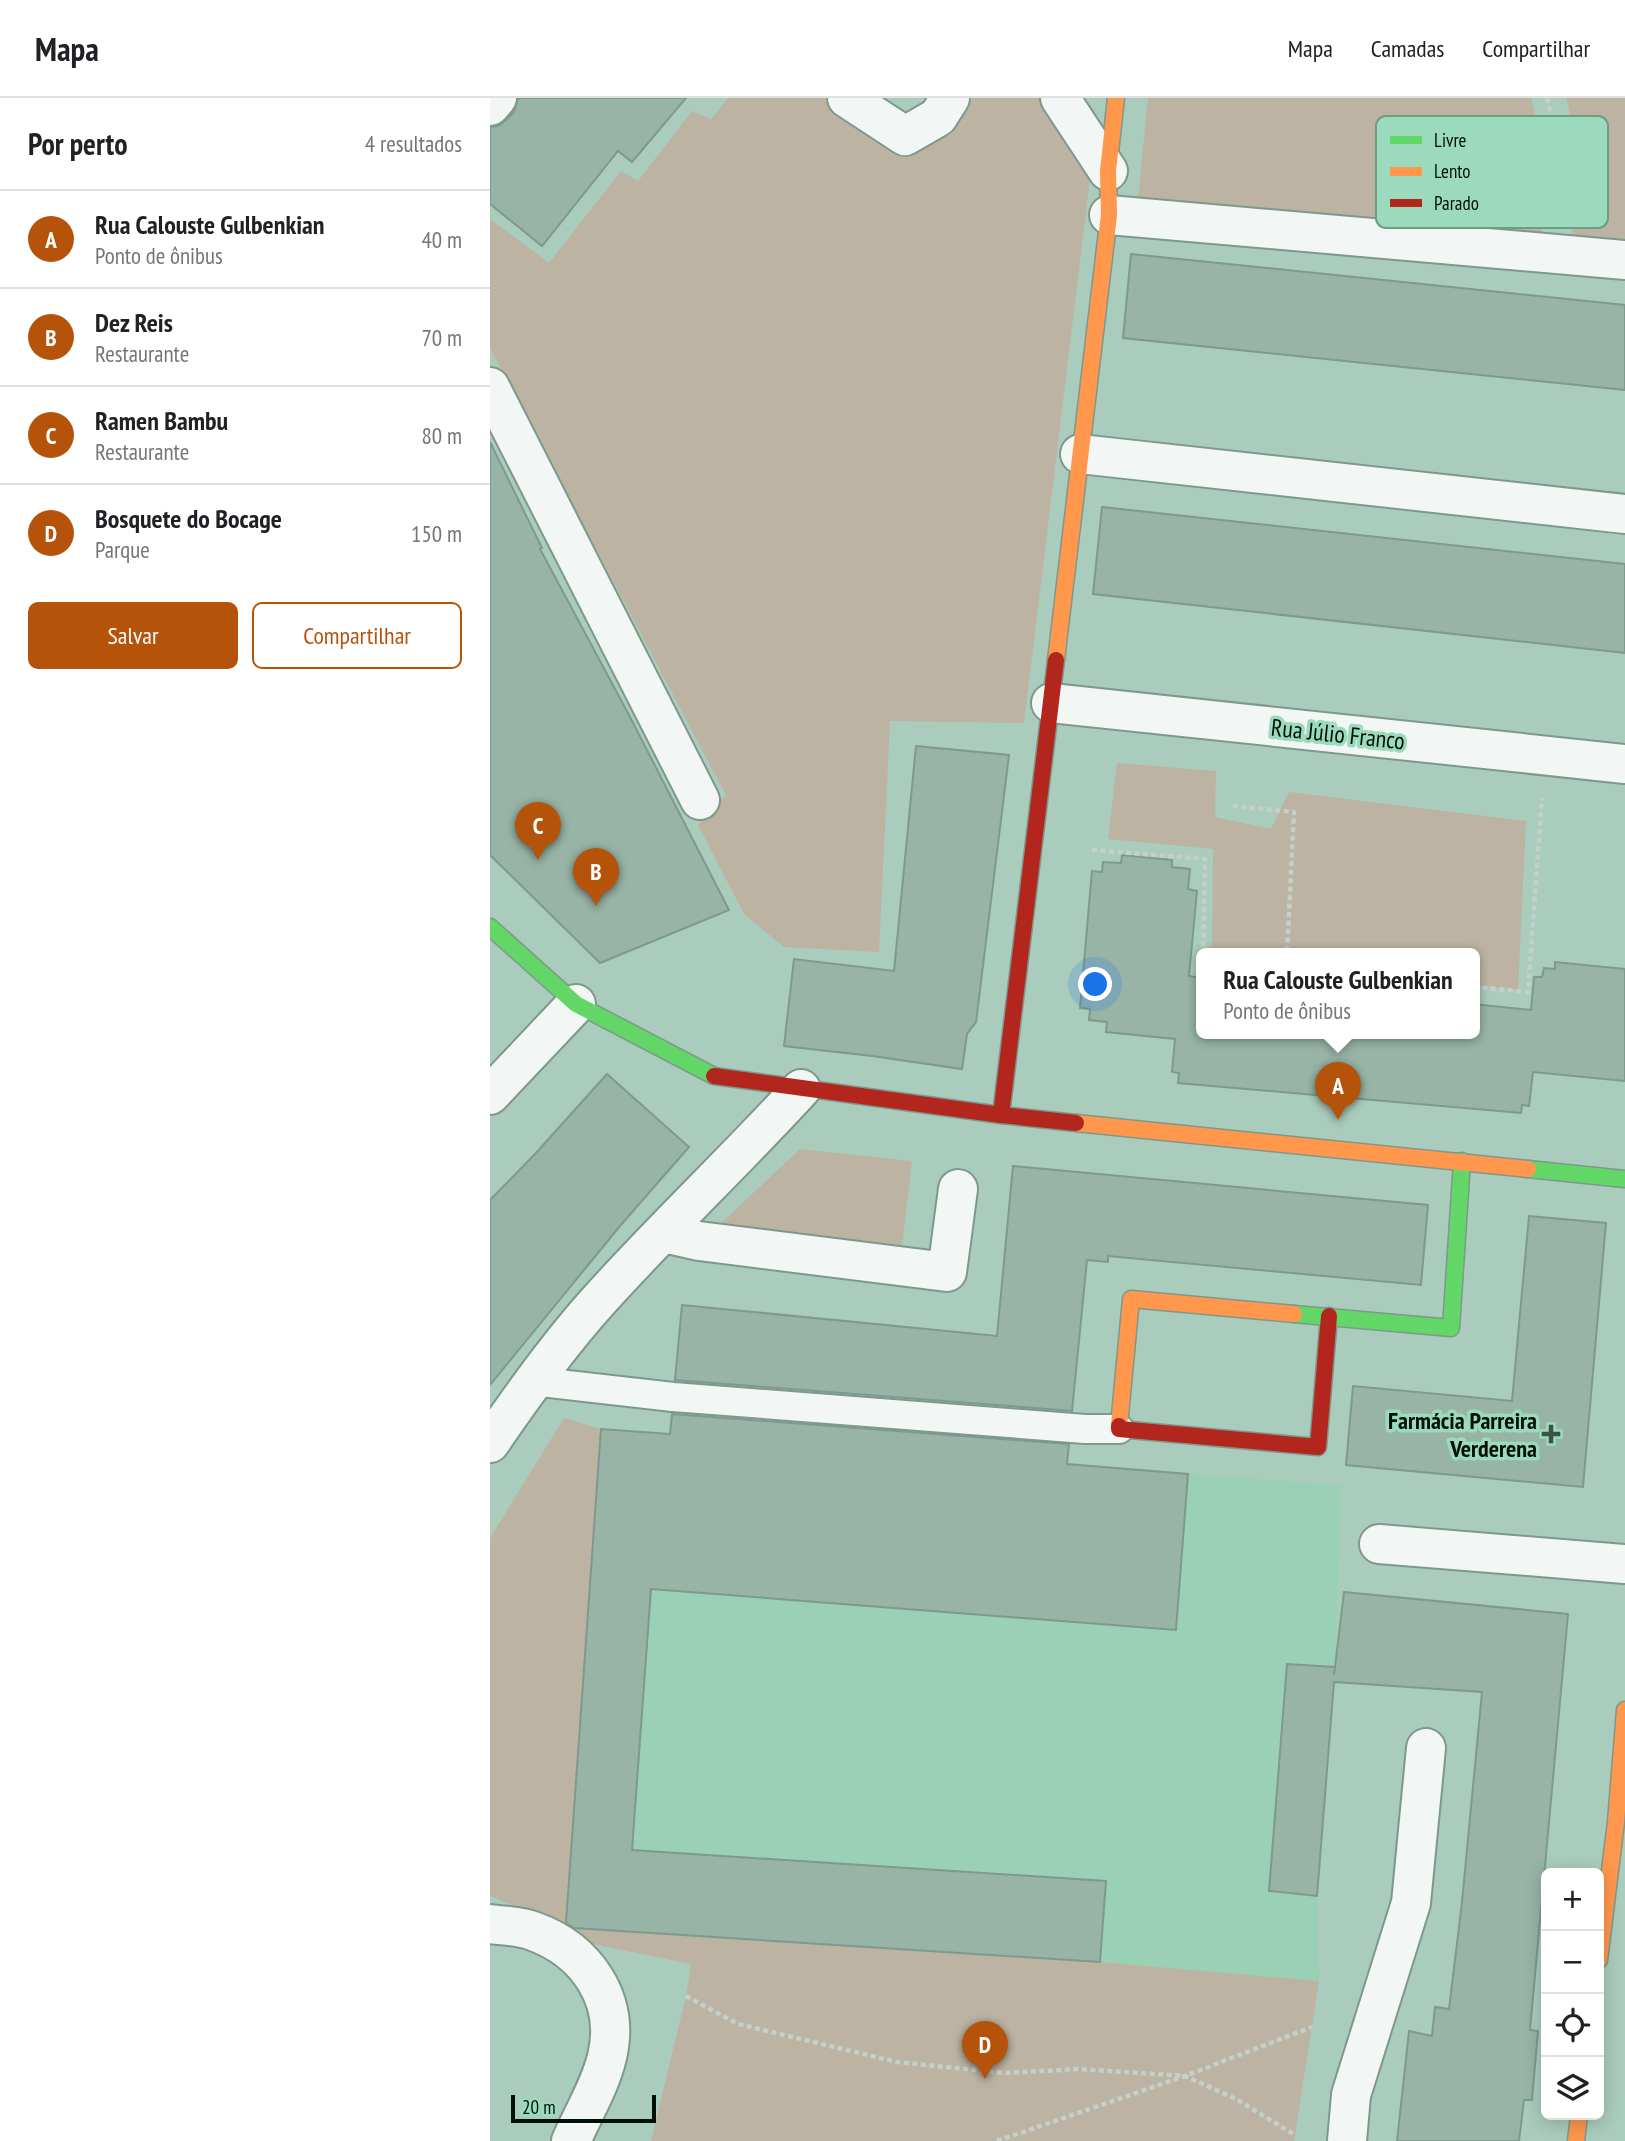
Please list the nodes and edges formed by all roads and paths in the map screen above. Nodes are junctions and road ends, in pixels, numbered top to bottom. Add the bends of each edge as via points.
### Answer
1 (498, 98) edge
2 (847, 98) edge
3 (950, 98) edge
4 (1060, 98) edge
5 (1116, 98) edge
6 (1547, 98) edge
7 (490, 106) edge
8 (1551, 116) edge
9 (1108, 171) junction
10 (1110, 215) junction
11 (1556, 228) edge
12 (1556, 255) junction
13 (1625, 260) edge
14 (490, 387) edge
15 (1080, 454) junction
16 (1625, 514) edge
17 (1051, 704) junction
18 (1546, 755) junction
19 (1625, 764) edge
20 (700, 800) dead end
21 (1233, 806) dead end
22 (1092, 850) dead end
23 (490, 927) edge
24 (1203, 948) edge
25 (1287, 948) edge
26 (1480, 987) edge
27 (576, 1004) junction
28 (801, 1089) junction
29 (490, 1096) edge
30 (1001, 1115) junction
31 (1462, 1161) junction
32 (1625, 1179) edge
33 (958, 1189) dead end
34 (664, 1233) junction
35 (1329, 1316) junction
36 (533, 1381) junction
37 (1119, 1429) junction
38 (490, 1443) edge
39 (1379, 1544) dead end
40 (1625, 1564) edge
41 (1625, 1710) edge
42 (1426, 1748) dead end
43 (490, 1924) edge
44 (1603, 1931) edge
45 (686, 1996) dead end
46 (1312, 2027) dead end
47 (1185, 2076) junction
48 (1578, 2120) edge
49 (1295, 2135) dead end
50 (570, 2141) edge
51 (997, 2141) edge
52 (1347, 2141) edge
53 (1576, 2141) edge

1 - 7 street
2 - 3 street via 905,136 938,117
4 - 9 street
5 - 9 street
6 - 8 path
9 - 10 street
10 - 12 street
10 - 15 street
11 - 12 path
12 - 13 street
14 - 20 street
15 - 16 street
15 - 17 street
17 - 18 street, Rua Júlio Franco
17 - 30 street
18 - 19 street, Rua Júlio Franco
18 - 26 path via 1528,992
21 - 25 path via 1294,812
22 - 24 path via 1205,859
23 - 27 street
27 - 28 street via 718,1078
27 - 29 street
28 - 30 street
28 - 34 street
30 - 31 street
31 - 32 street
31 - 35 street via 1451,1328
33 - 34 street via 947,1272
34 - 36 street via 600,1299
35 - 37 street via 1132,1298
35 - 37 street via 1318,1447
36 - 37 lane via 673,1397
36 - 38 street
39 - 40 street
41 - 44 street
42 - 52 street via 1411,1903 1351,2095
43 - 50 street via 530,1930 560,1943 585,1963 608,2007 607,2054
45 - 47 path via 738,2024 897,2063 1004,2073 1078,2069
46 - 47 path
47 - 49 path via 1236,2099
47 - 51 path
48 - 53 street

